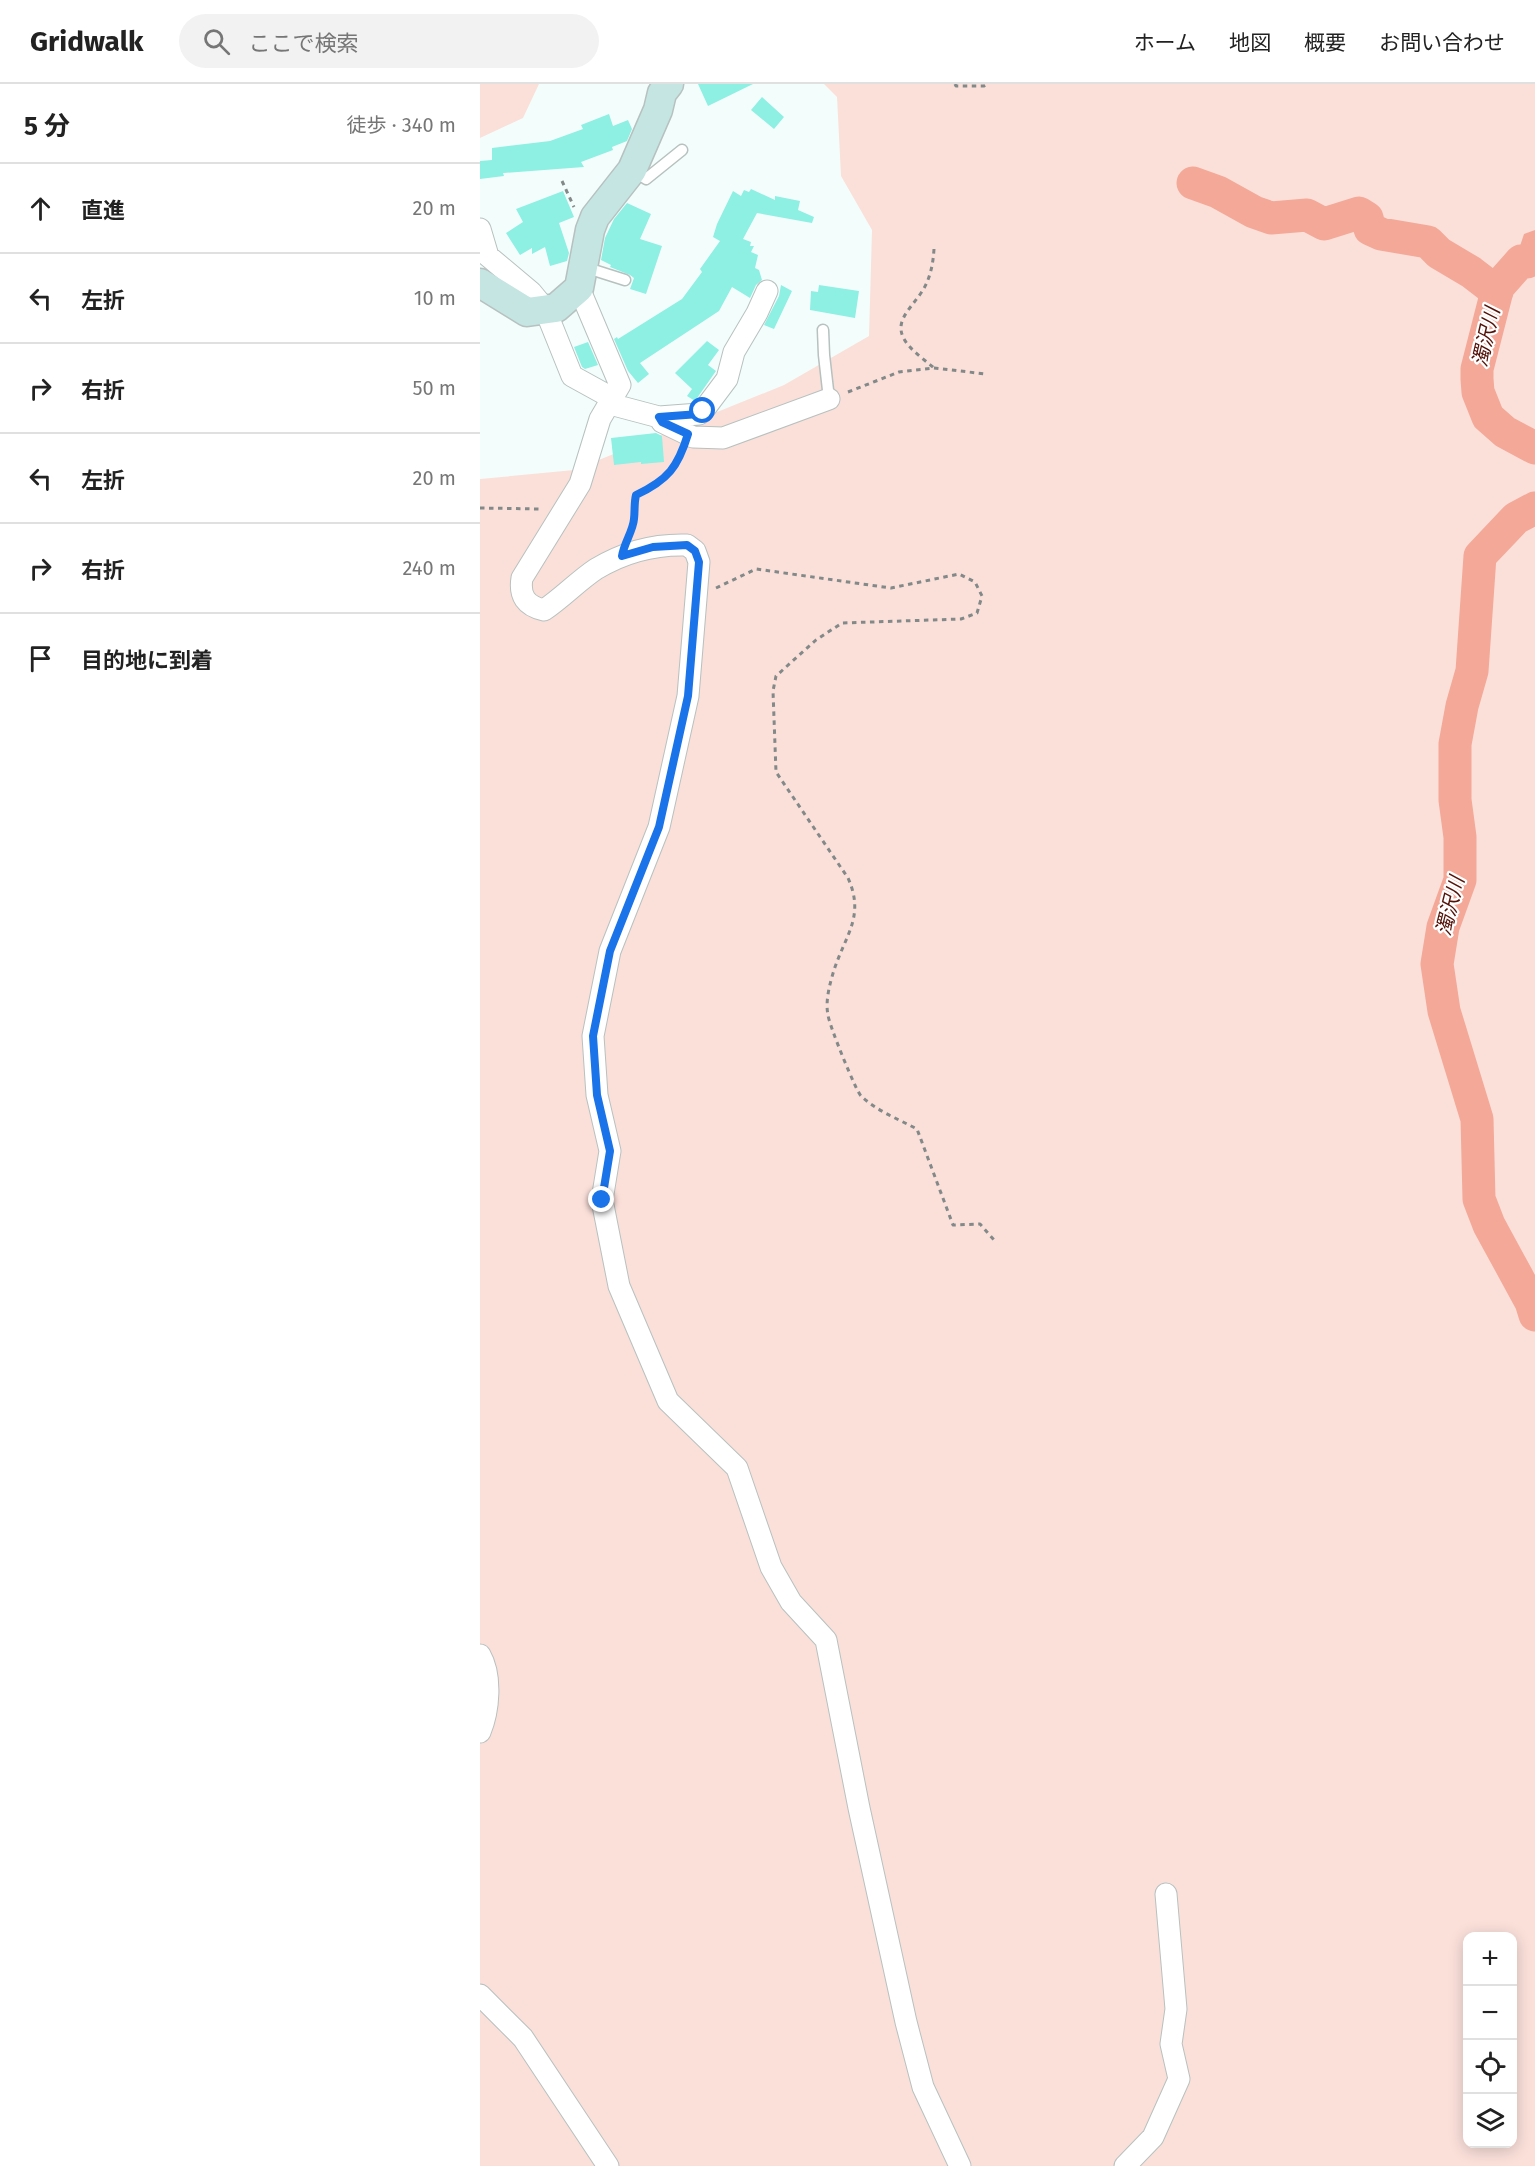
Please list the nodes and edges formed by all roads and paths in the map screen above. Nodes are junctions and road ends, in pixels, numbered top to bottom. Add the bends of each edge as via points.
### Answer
1 (669, 84) edge
2 (955, 84) edge
3 (987, 84) edge
4 (682, 150) dead end
5 (632, 170) junction
6 (480, 229) edge
7 (934, 249) dead end
8 (581, 277) junction
9 (625, 280) dead end
10 (480, 283) edge
11 (767, 291) dead end
12 (545, 309) junction
13 (823, 330) dead end
14 (934, 368) junction
15 (986, 374) dead end
16 (829, 399) junction
17 (611, 401) junction
18 (659, 417) junction
19 (688, 434) junction
20 (573, 496) junction
21 (480, 508) edge
22 (622, 556) junction
23 (696, 599) junction
24 (994, 1240) dead end
25 (480, 1655) edge
26 (480, 1732) edge
27 (1166, 1894) dead end
28 (480, 1995) edge
29 (608, 2166) edge
30 (960, 2166) edge
31 (1125, 2166) edge

1 - 5 street
2 - 3 path
4 - 5 lane via 646,179
5 - 8 street via 595,217
6 - 12 street via 488,256
7 - 14 path via 932,271 902,319 902,334 909,346
8 - 9 lane
8 - 12 street via 556,308
8 - 17 street via 620,385
10 - 12 street via 527,312
11 - 18 street via 734,352 727,378 703,411
12 - 17 street via 572,376
13 - 16 lane
14 - 15 path
14 - 16 path via 899,372
16 - 19 street via 723,438
17 - 18 street
17 - 20 street via 600,419
18 - 19 street
19 - 22 path via 681,457 667,475 636,495 634,520
20 - 21 path via 542,509
20 - 22 street via 522,578 522,598 544,610 596,570
22 - 23 street via 653,547 687,545 695,551 699,562
23 - 24 path via 756,569 891,588 959,573 975,582 982,596 977,613 961,619 842,623 816,640 776,676 773,691 776,772 855,894 856,912 834,971 828,1015 859,1094 917,1130 953,1225 980,1224
23 - 30 street via 688,696 659,827 610,951 593,1036 597,1095 610,1151 602,1200 619,1286 668,1401 736,1468 771,1566 791,1602 826,1640 906,2022 923,2087
25 - 26 street via 487,1675 486,1711
27 - 31 street via 1176,2008 1171,2044 1179,2079 1154,2137
28 - 29 street via 524,2038

